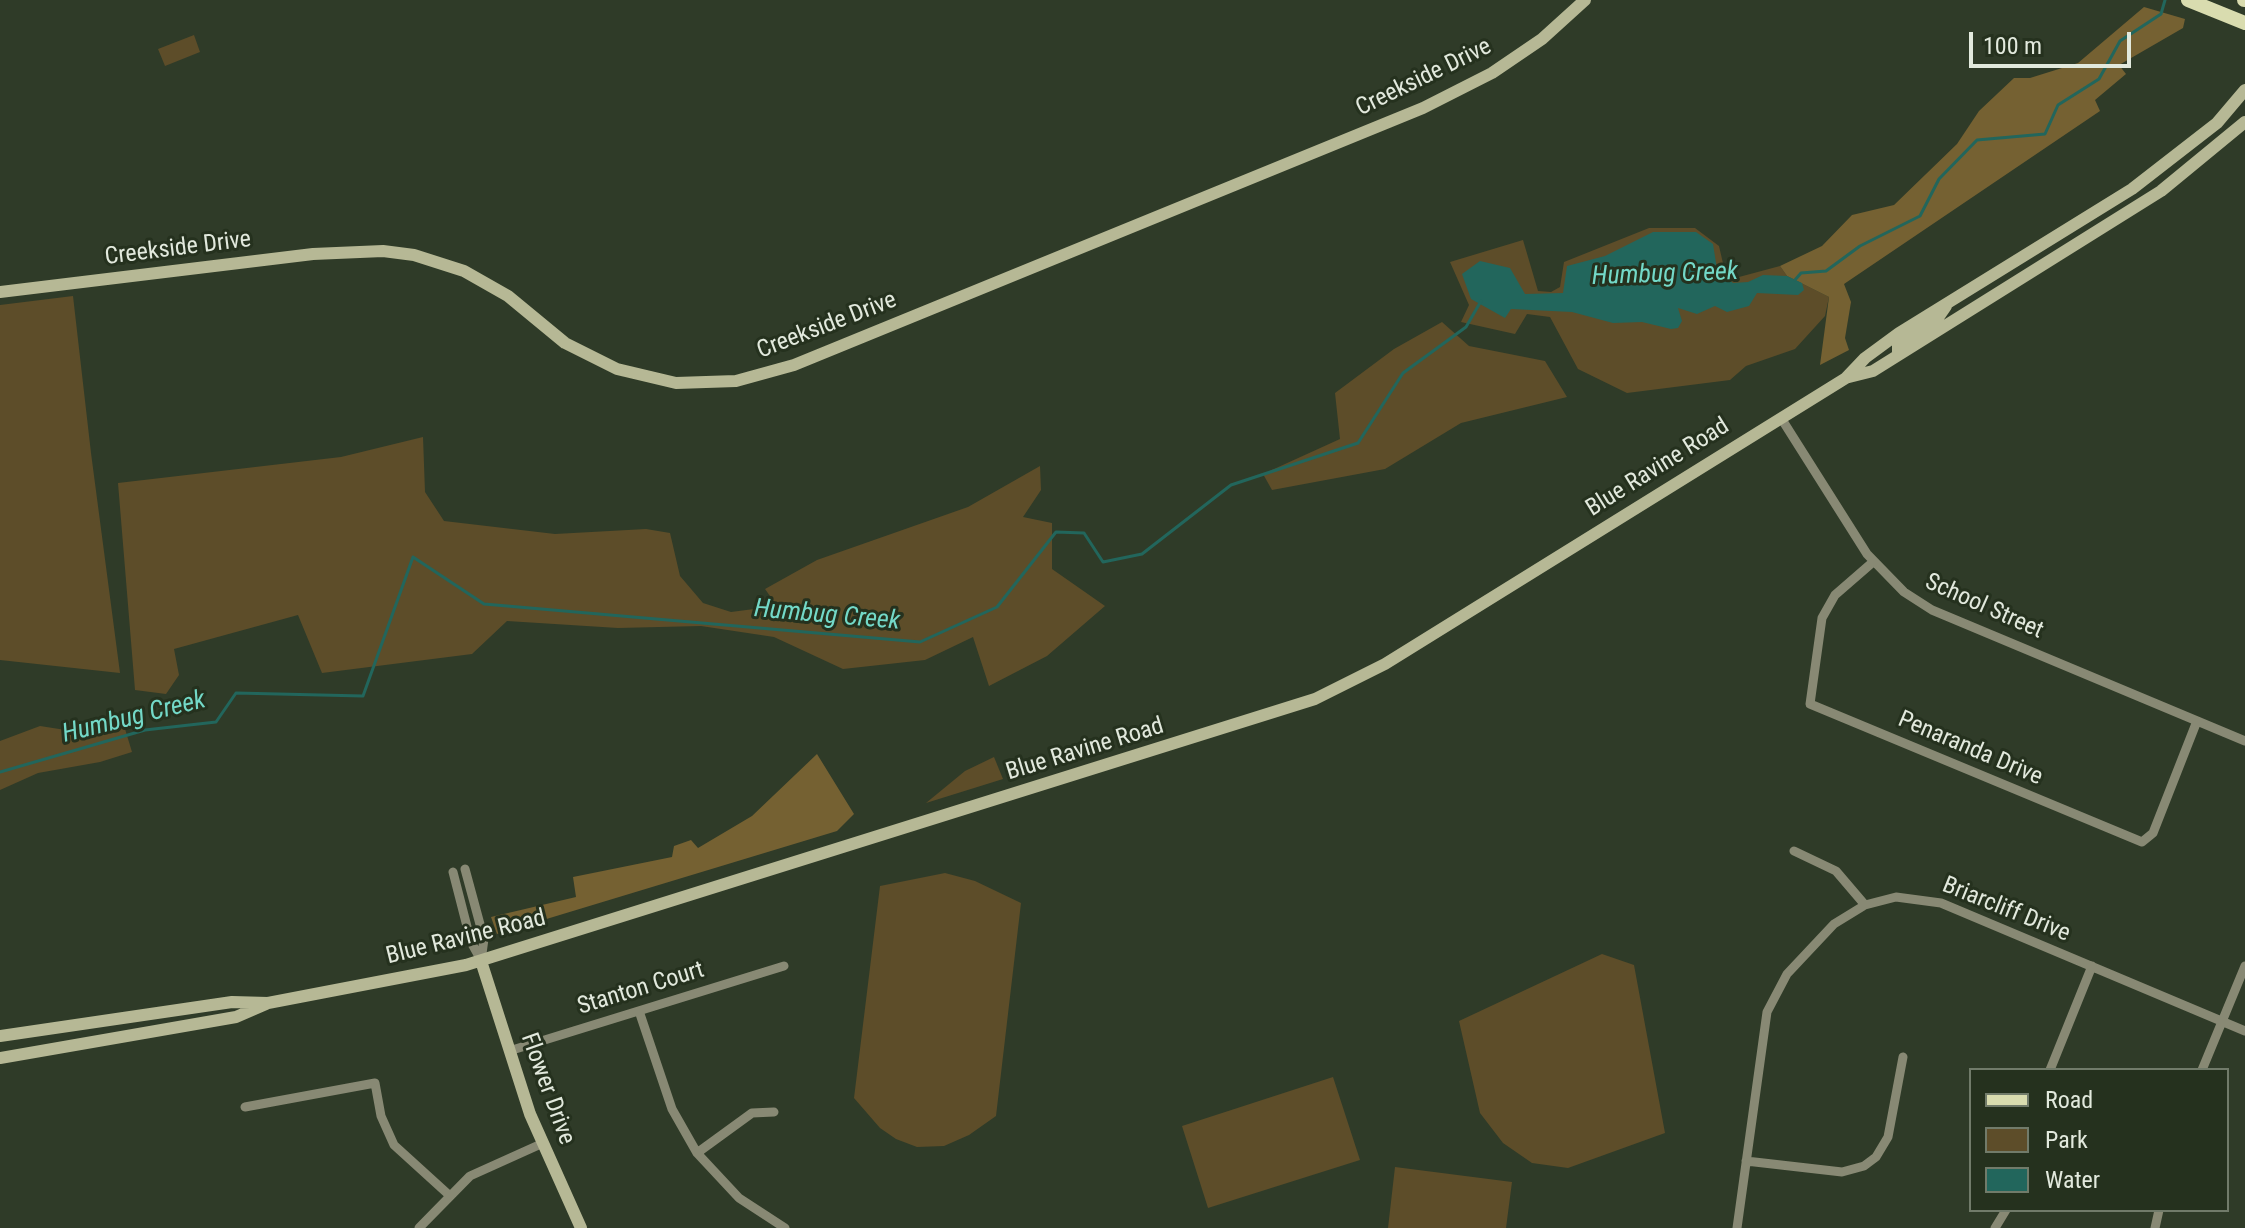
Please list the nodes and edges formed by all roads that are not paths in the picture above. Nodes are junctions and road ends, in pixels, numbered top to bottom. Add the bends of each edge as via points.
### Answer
1 (1585, 0) edge
2 (2188, 0) edge
3 (2245, 23) edge
4 (2245, 90) edge
5 (2245, 122) edge
6 (2156, 170) junction
7 (2121, 215) junction
8 (0, 292) edge
9 (1947, 304) junction
10 (1898, 355) junction
11 (1846, 378) junction
12 (1781, 418) junction
13 (1873, 562) junction
14 (2197, 721) junction
15 (2245, 741) edge
16 (1794, 851) dead end
17 (465, 869) dead end
18 (453, 872) dead end
19 (1865, 905) junction
20 (481, 961) junction
21 (784, 966) dead end
22 (2092, 966) junction
23 (2245, 966) edge
24 (268, 1003) junction
25 (639, 1011) junction
26 (2222, 1021) junction
27 (2245, 1031) edge
28 (0, 1036) edge
29 (509, 1051) junction
30 (1903, 1057) dead end
31 (0, 1058) edge
32 (2051, 1068) edge
33 (2203, 1068) edge
34 (245, 1107) dead end
35 (774, 1112) dead end
36 (541, 1144) junction
37 (697, 1153) junction
38 (1746, 1161) junction
39 (449, 1195) junction
40 (419, 1228) edge
41 (581, 1228) edge
42 (785, 1228) edge
43 (1737, 1228) edge

1 - 8 main road, Creekside Drive via 1504,65 1423,108 794,365 736,381 676,383 617,369 565,343 486,282 439,261 399,253 313,254
2 - 3 main road
4 - 6 main road, Blue Ravine Road via 2217,123
5 - 7 main road, Blue Ravine Road via 2190,170
6 - 7 main road via 2149,189 2127,203
6 - 9 main road, Blue Ravine Road
7 - 10 main road, Blue Ravine Road
9 - 10 main road via 1937,319 1898,346
9 - 11 main road, Blue Ravine Road via 1888,341
10 - 11 main road, Blue Ravine Road via 1873,371
11 - 12 main road, Blue Ravine Road
12 - 13 street, School Street
12 - 20 main road, Blue Ravine Road via 1385,664 1315,699
13 - 14 street, School Street via 1932,610
13 - 14 street, Penaranda Drive via 1835,595 1822,618 1810,704 2142,842 2153,833
14 - 15 street, School Street
16 - 19 street via 1836,871
17 - 20 street, Flower Drive via 484,939
18 - 20 street, Flower Drive
19 - 22 street, Briarcliff Drive via 1896,897 1941,903
19 - 38 street, Briarcliff Drive via 1834,924 1773,996 1762,1028
20 - 24 main road, Blue Ravine Road
20 - 29 main road, Flower Drive
21 - 25 street, Stanton Court
22 - 26 street, Briarcliff Drive
22 - 32 street
23 - 26 street
24 - 28 main road, Blue Ravine Road via 232,1002
24 - 31 main road, Blue Ravine Road via 236,1017
25 - 29 street, Stanton Court
25 - 37 street via 672,1109
26 - 27 street, Briarcliff Drive
26 - 33 street
29 - 36 main road, Flower Drive
30 - 38 street via 1888,1137 1864,1166 1842,1172
34 - 39 street via 375,1083 394,1145
35 - 37 street via 752,1113
36 - 39 street via 479,1170
36 - 41 main road, Flower Drive
37 - 42 street via 739,1198
38 - 43 street, Briarcliff Drive
39 - 40 street

